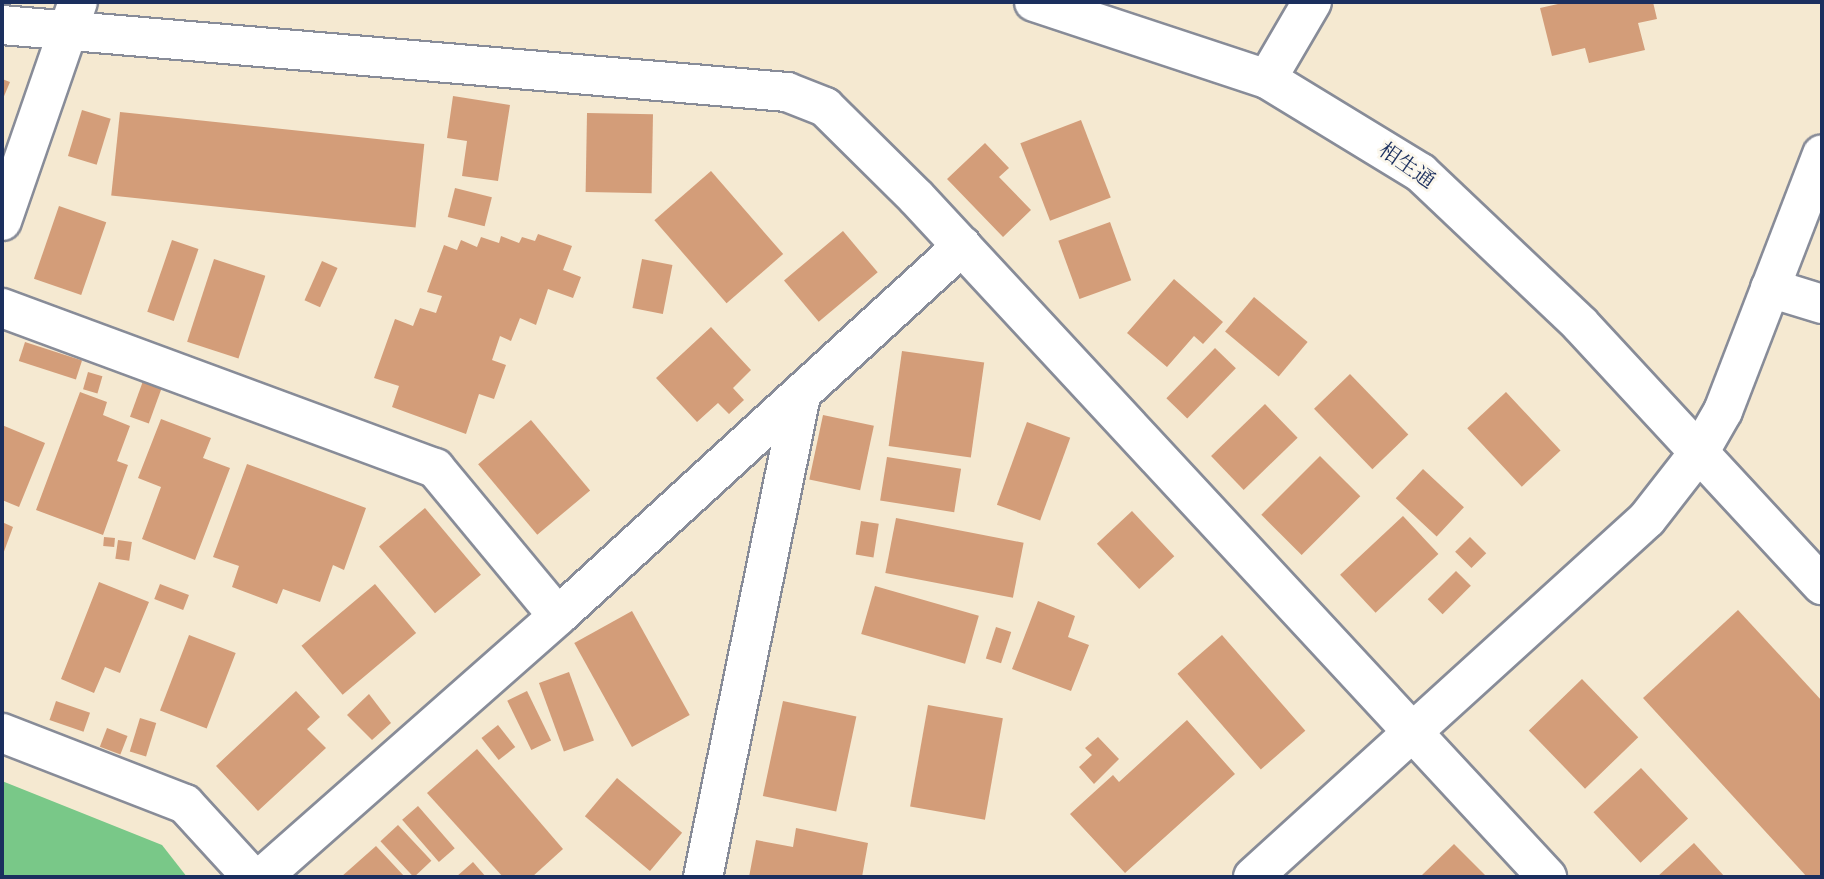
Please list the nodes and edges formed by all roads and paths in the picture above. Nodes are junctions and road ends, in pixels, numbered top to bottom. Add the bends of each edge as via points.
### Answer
1 (1034, 2) edge
2 (1312, 2) edge
3 (75, 16) edge
4 (2, 25) edge
5 (1267, 79) junction
6 (1822, 154) edge
7 (2, 221) edge
8 (962, 246) junction
9 (1770, 288) junction
10 (1822, 304) edge
11 (2, 308) edge
12 (801, 396) junction
13 (1700, 451) junction
14 (1822, 585) edge
15 (558, 616) junction
16 (1412, 732) junction
17 (2, 733) edge
18 (252, 877) edge
19 (262, 877) edge
20 (703, 877) edge
21 (1253, 877) edge
22 (1547, 877) edge

1 - 5 street, 相生通
2 - 5 street
3 - 4 street
3 - 7 street
3 - 8 street via 787,92 825,107
5 - 13 street, 相生通 via 1421,173 1580,324
6 - 9 street
8 - 12 street
8 - 16 street
9 - 10 street
9 - 13 street via 1723,411
11 - 15 street via 435,468
12 - 15 street
12 - 20 street
13 - 14 street, 相生通
13 - 16 street via 1647,519
15 - 19 street
16 - 21 street
16 - 22 street
17 - 18 street via 186,804

